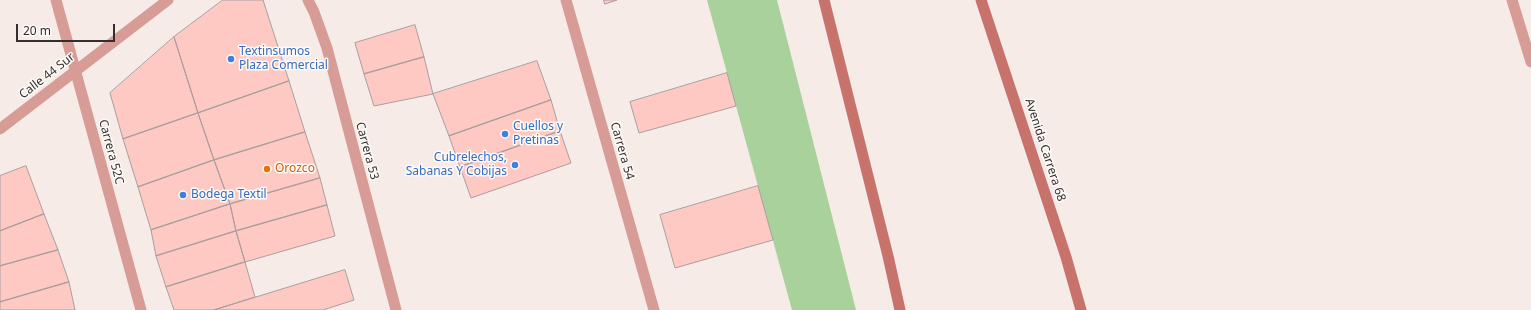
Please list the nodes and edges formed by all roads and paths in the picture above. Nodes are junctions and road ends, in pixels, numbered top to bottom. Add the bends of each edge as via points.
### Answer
1 (56, 0) edge
2 (168, 0) edge
3 (308, 0) edge
4 (566, 0) edge
5 (824, 0) edge
6 (981, 0) edge
7 (1512, 0) edge
8 (1531, 62) edge
9 (75, 71) junction
10 (0, 129) edge
11 (141, 310) edge
12 (396, 310) edge
13 (654, 310) edge
14 (900, 310) edge
15 (1081, 310) edge

1 - 9 street, Carrera 52C
2 - 9 street, Calle 44 Sur
3 - 12 street, Carrera 53 via 327,48
4 - 13 street, Carrera 54
5 - 14 main road
6 - 15 main road, Avenida Carrera 68 via 1062,242
7 - 8 street
9 - 10 street, Calle 44 Sur
9 - 11 street, Carrera 52C

